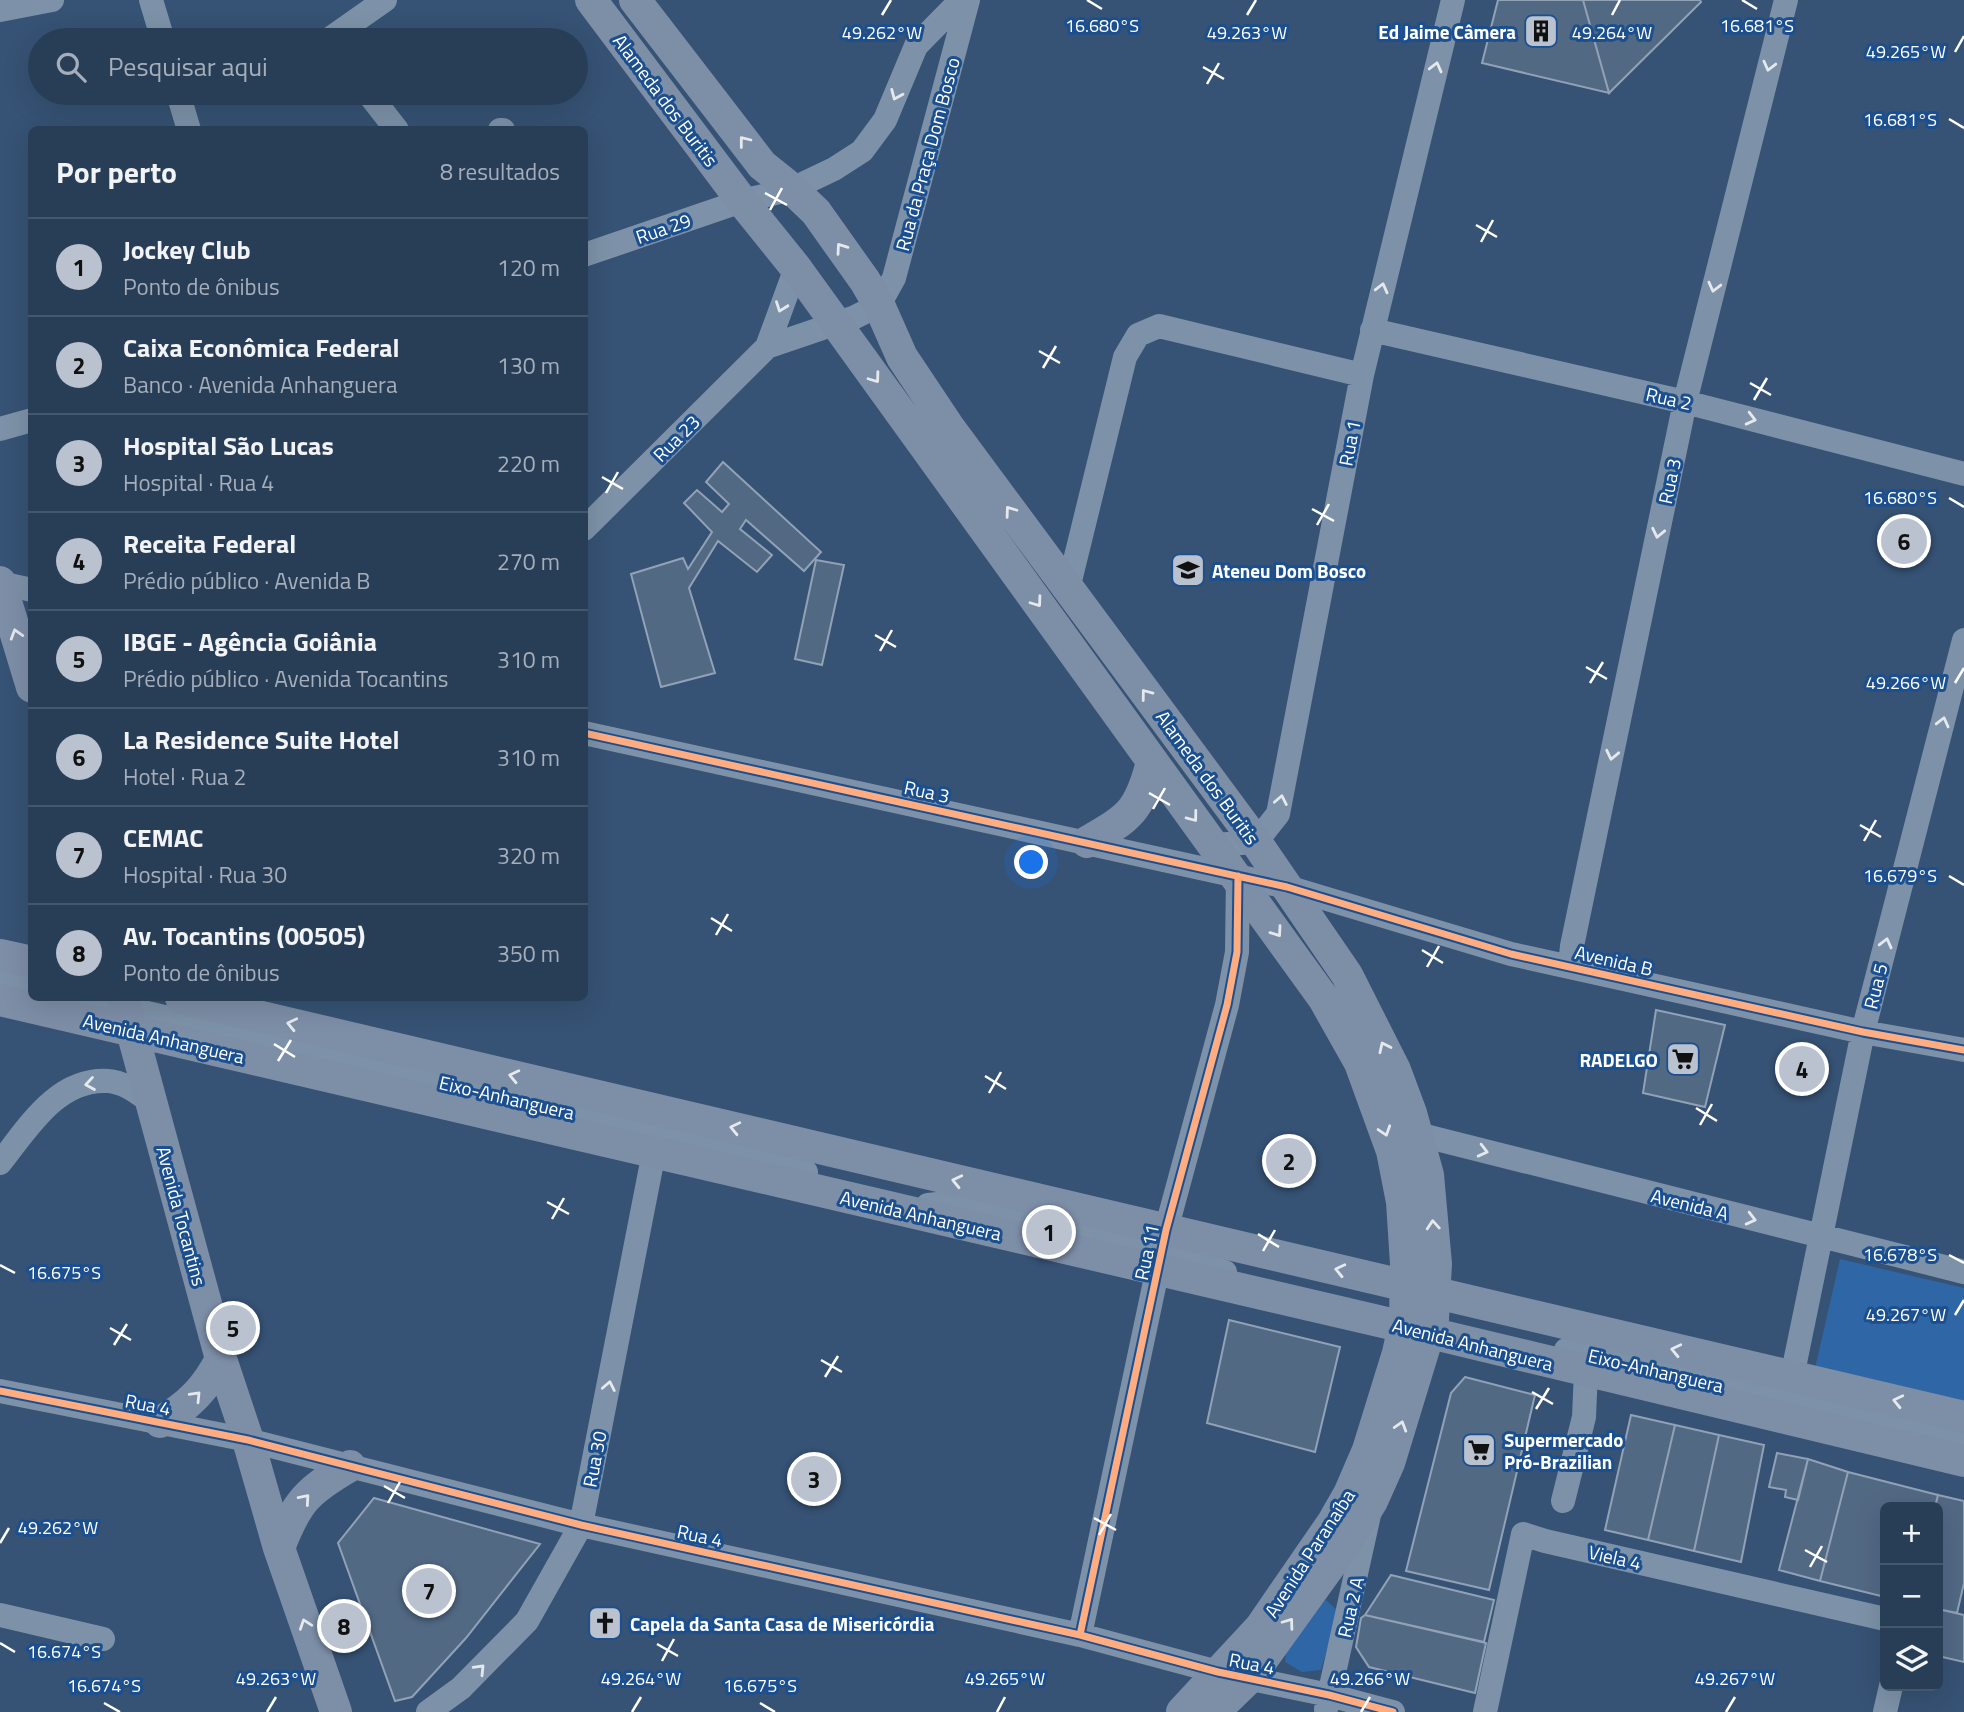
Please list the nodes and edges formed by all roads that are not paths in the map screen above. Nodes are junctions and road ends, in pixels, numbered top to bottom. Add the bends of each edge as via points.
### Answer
1 (52, 0) edge
2 (151, 0) edge
3 (385, 0) edge
4 (590, 0) edge
5 (635, 0) edge
6 (961, 0) edge
7 (968, 0) edge
8 (1453, 0) edge
9 (1786, 0) edge
10 (0, 10) edge
11 (159, 28) edge
12 (345, 28) edge
13 (916, 46) junction
14 (953, 57) junction
15 (181, 105) edge
16 (377, 105) edge
17 (187, 126) edge
18 (394, 126) edge
19 (792, 188) junction
20 (742, 201) junction
21 (588, 254) edge
22 (796, 268) junction
23 (879, 305) junction
24 (835, 323) junction
25 (1372, 330) junction
26 (767, 346) junction
27 (1362, 375) junction
28 (1685, 402) junction
29 (28, 421) edge
30 (0, 429) edge
31 (1964, 474) edge
32 (588, 525) edge
33 (0, 582) edge
34 (28, 589) edge
35 (1068, 589) junction
36 (1964, 639) edge
37 (28, 674) edge
38 (588, 734) edge
39 (1153, 762) junction
40 (1087, 842) junction
41 (1256, 842) junction
42 (1214, 845) junction
43 (1262, 882) junction
44 (0, 955) edge
45 (28, 961) edge
46 (1570, 967) junction
47 (0, 978) edge
48 (28, 984) edge
49 (0, 1000) edge
50 (92, 1001) edge
51 (186, 1003) edge
52 (126, 1012) edge
53 (1863, 1032) junction
54 (1964, 1050) edge
55 (152, 1103) junction
56 (1417, 1134) junction
57 (654, 1152) junction
58 (0, 1163) edge
59 (1821, 1237) junction
60 (1162, 1254) junction
61 (1964, 1272) edge
62 (1419, 1312) junction
63 (221, 1359) junction
64 (1600, 1375) junction
65 (1792, 1377) junction
66 (0, 1391) edge
67 (1964, 1417) edge
68 (160, 1422) junction
69 (248, 1440) junction
70 (1964, 1441) edge
71 (1964, 1461) edge
72 (350, 1466) junction
73 (1372, 1501) junction
74 (1563, 1501) dead end
75 (581, 1525) junction
76 (279, 1548) junction
77 (0, 1615) edge
78 (1880, 1618) edge
79 (1080, 1634) junction
80 (103, 1639) dead end
81 (1217, 1672) junction
82 (1250, 1678) junction
83 (1890, 1691) edge
84 (1327, 1704) edge
85 (336, 1712) edge
86 (428, 1712) edge
87 (1182, 1712) edge
88 (1214, 1712) edge
89 (1393, 1712) edge
90 (1485, 1712) edge
91 (1885, 1712) edge

1 - 10 street
2 - 11 street
3 - 12 street
4 - 20 main road, Alameda dos Buritis
19 -> 5 main road, Alameda dos Buritis via 762,165
6 - 13 street, Rua da Praça Dom Bosco
7 - 14 street, Rua da Praça Dom Bosco
25 -> 8 street, Rua 1
9 -> 28 street, Rua 3
13 - 14 street
13 -> 19 street, Rua da Praça Dom Bosco via 885,120 862,151
14 - 23 street, Rua da Praça Dom Bosco via 894,278
15 - 17 street
16 - 18 street
19 - 20 street
23 -> 19 main road, Alameda dos Buritis via 816,212
20 - 21 street, Rua 29
20 - 22 main road, Alameda dos Buritis
22 - 24 main road, Alameda dos Buritis
22 -> 26 street, Rua 23
23 - 24 street
35 -> 23 main road, Alameda dos Buritis via 911,372
24 - 26 street, Rua 23
24 -> 39 main road, Alameda dos Buritis
25 - 27 street, Rua 1
25 - 28 street, Rua 2
26 - 32 street, Rua 23
27 - 35 street via 1159,326 1138,335 1125,357
41 -> 27 street, Rua 1 via 1278,814
28 -> 31 street, Rua 2
28 -> 46 street, Rua 3
29 - 30 street
33 - 34 street
37 -> 33 main road
41 -> 35 main road, Alameda dos Buritis
53 -> 36 street, Rua 5
38 - 40 street, Rua 3
39 - 40 main road via 1136,806 1124,821
39 -> 42 main road, Alameda dos Buritis
40 - 43 street, Rua 3
41 - 42 street
41 - 43 main road, Alameda dos Buritis
42 - 43 main road, Alameda dos Buritis
43 - 46 street, Avenida B
56 -> 43 main road, Alameda dos Buritis via 1384,1044 1348,975
43 - 60 street, Rua 11 via 1237,951
43 -> 62 main road, Alameda dos Buritis via 1360,1063 1399,1180
44 - 45 main road
46 - 53 street, Avenida B
47 - 48 street
49 - 52 main road, Avenida Anhanguera
50 - 52 street
51 - 52 street
60 -> 51 main road, Avenida Anhanguera
51 - 60 street, Eixo-Anhanguera via 928,1205 956,1202
52 - 55 main road, Avenida Tocantins
52 - 57 main road, Avenida Anhanguera
53 - 54 street, Avenida B
53 - 59 street, Rua 5
55 -> 58 street via 131,1088 109,1081 76,1086 47,1104
55 - 63 main road, Avenida Tocantins
56 -> 59 street, Avenida A
62 -> 56 main road, Alameda dos Buritis via 1433,1215
57 - 60 main road, Avenida Anhanguera
75 -> 57 street, Rua 30
59 - 61 street, Avenida A
59 - 65 street, Rua 5
62 -> 60 main road, Avenida Anhanguera
60 - 62 main road, Avenida Anhanguera
60 - 62 street, Eixo-Anhanguera via 1224,1272
60 - 79 street, Rua 11
62 - 64 main road, Avenida Anhanguera
65 -> 62 main road, Avenida Anhanguera
62 - 70 street, Eixo-Anhanguera
73 -> 62 main road, Avenida Paranaíba via 1394,1451
62 - 81 main road, Avenida Paranaíba via 1398,1353 1368,1450 1349,1494 1260,1628
68 -> 63 main road via 197,1397
63 - 69 main road, Avenida Tocantins
64 - 71 main road, Avenida Anhanguera
64 - 74 street via 1584,1417
67 -> 65 main road, Avenida Anhanguera
66 - 68 street, Rua 4
68 - 69 street, Rua 4
69 - 72 street, Rua 4
69 - 76 main road, Avenida Tocantins
72 - 75 street, Rua 4
76 -> 72 main road via 293,1513 317,1485
82 -> 73 main road, Avenida Paranaíba
73 - 84 street, Rua 2 A
75 - 79 street, Rua 4
86 -> 75 street, Rua 30 via 461,1688 527,1621
85 -> 76 main road, Avenida Tocantins
77 - 80 street
78 - 90 street, Viela 4 via 1523,1534
79 - 81 street, Rua 4
81 - 82 street, Rua 4
81 - 87 main road, Avenida Paranaíba
82 - 84 street, Rua 4
82 - 88 main road, Avenida Paranaíba
83 - 91 street
84 - 89 street, Rua 4

